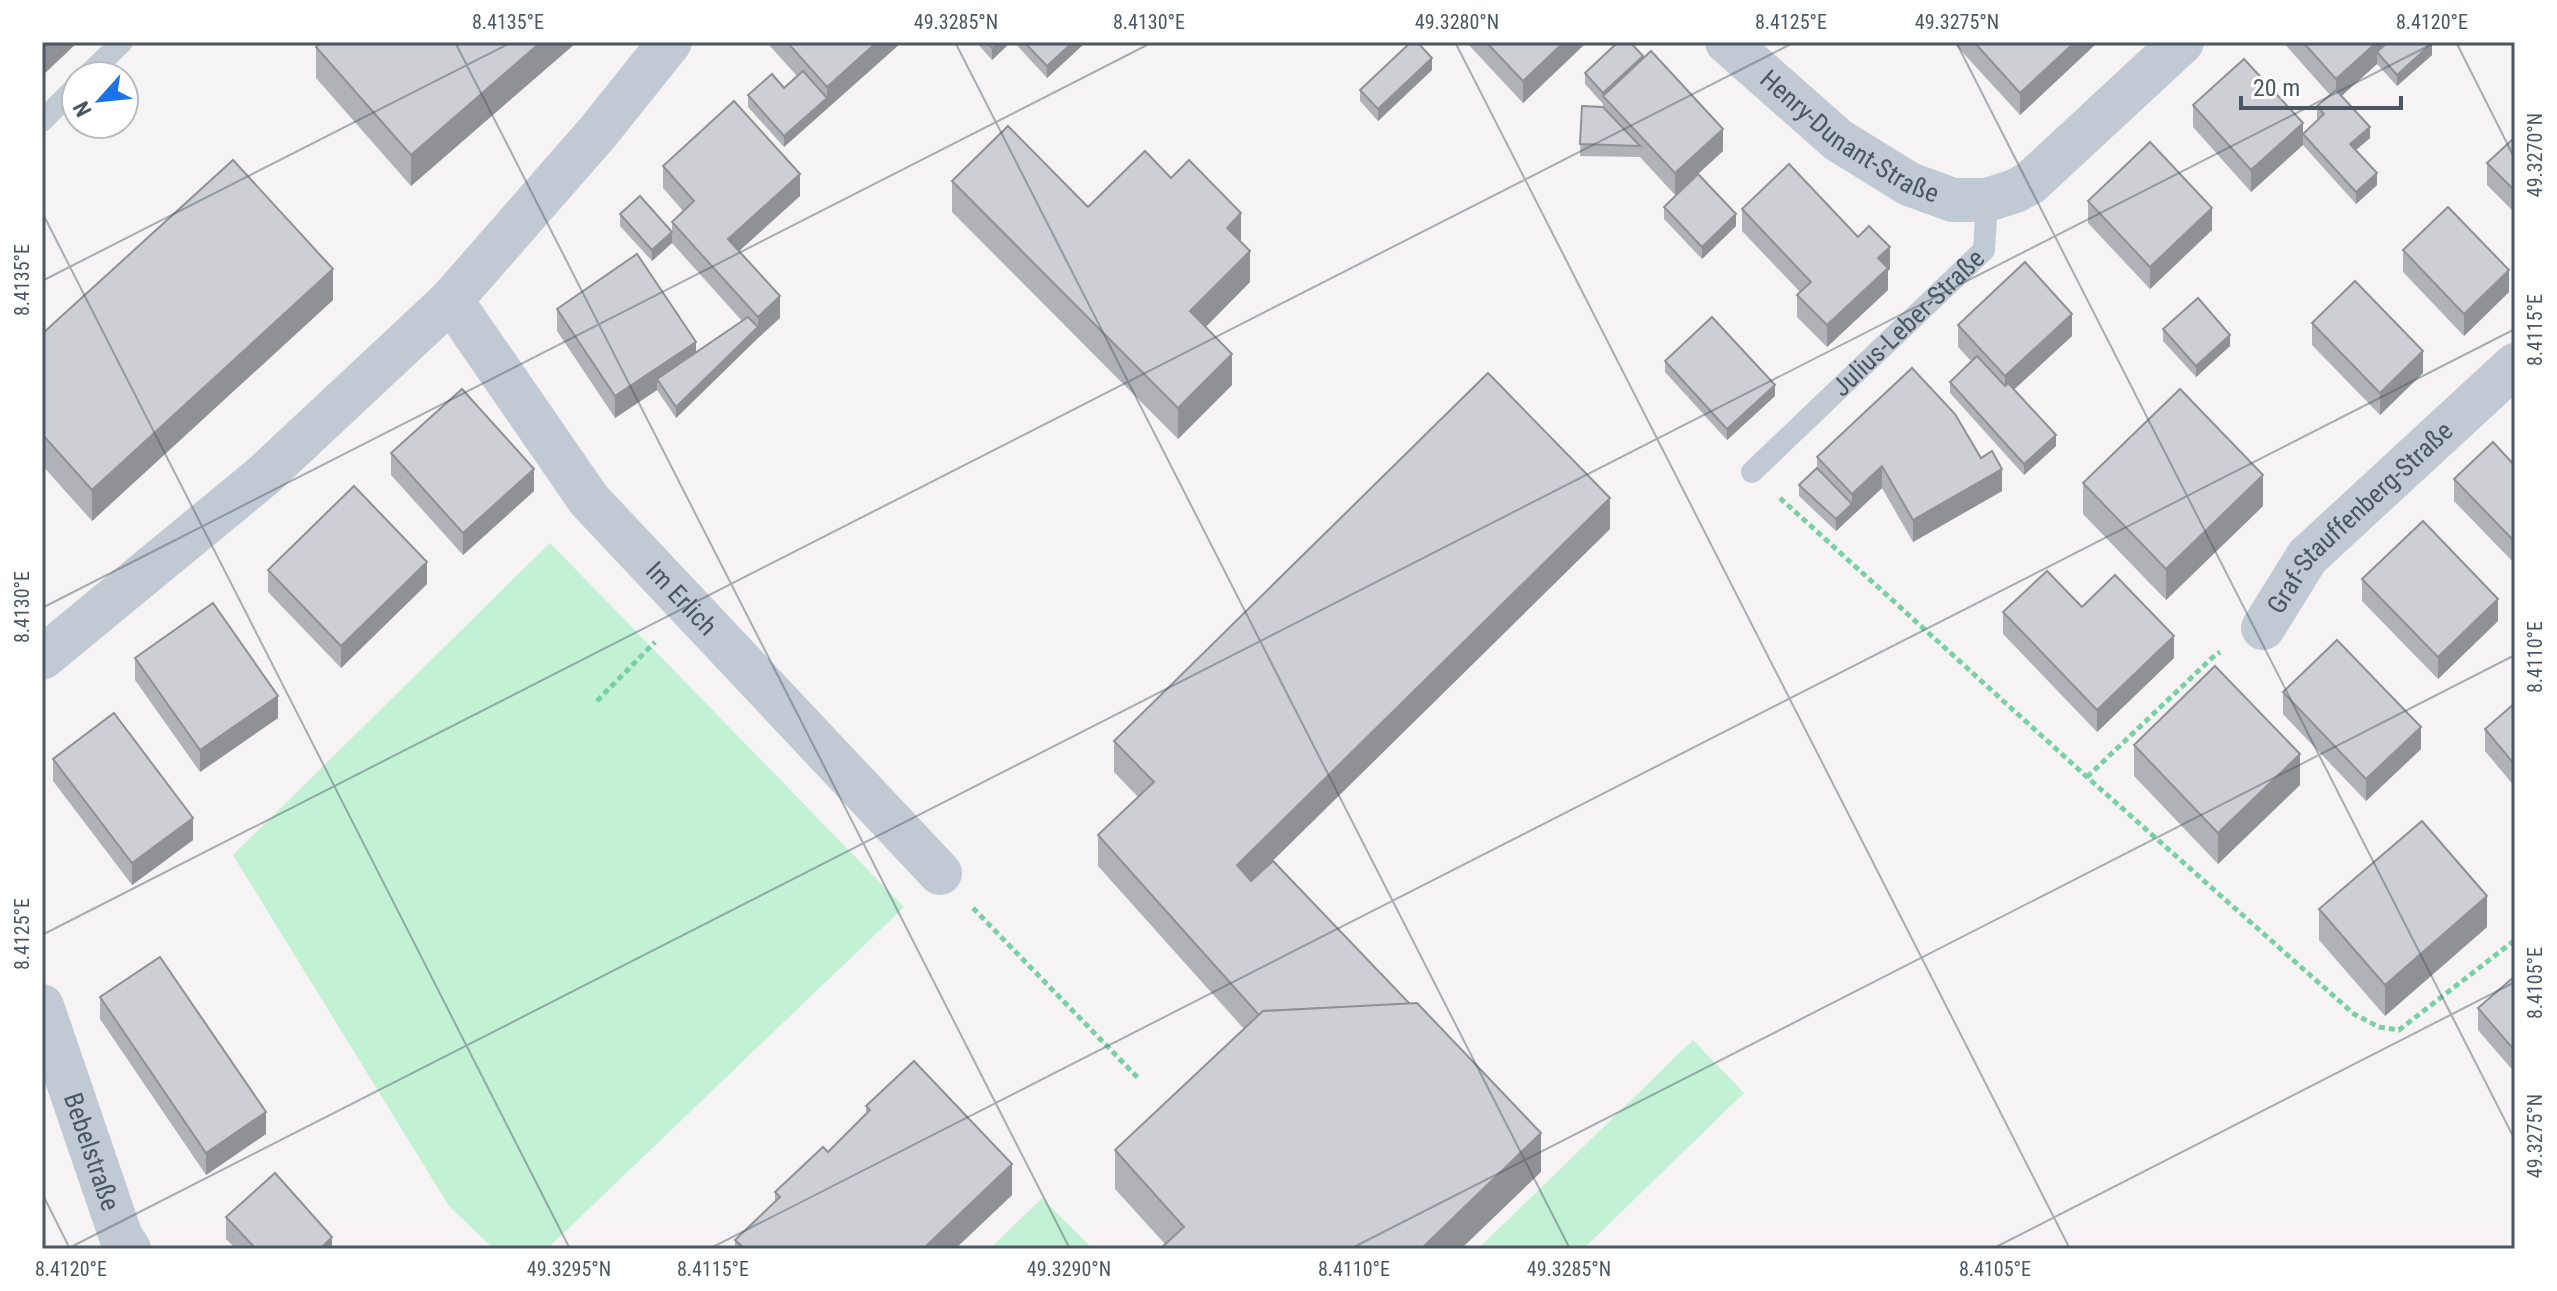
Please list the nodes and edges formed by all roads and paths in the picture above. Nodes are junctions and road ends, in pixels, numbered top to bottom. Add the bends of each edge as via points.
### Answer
1 (122, 42) edge
2 (670, 42) edge
3 (1727, 42) edge
4 (2182, 42) edge
5 (103, 60) edge
6 (60, 103) edge
7 (42, 121) edge
8 (1987, 200) junction
9 (451, 300) junction
10 (2515, 365) edge
11 (1752, 472) joint
12 (690, 608) junction
13 (2263, 628) joint
14 (42, 658) edge
15 (597, 701) dead end
16 (2087, 777) junction
17 (940, 873) joint
18 (2515, 940) edge
19 (42, 1006) edge
20 (1140, 1080) dead end
21 (129, 1249) edge

1 - 5 lane
2 - 9 street
3 - 8 street, Henry-Dunant-Straße via 1838,140 1909,184 1953,200
4 - 8 street via 2030,183
6 - 7 lane
8 - 11 lane, Julius-Leber-Straße via 1984,250
9 - 12 street, Im Erlich via 589,500
9 - 14 street via 263,476
10 - 13 street, Graf-Stauffenberg-Straße via 2307,557
11 - 16 path
12 - 15 path
12 - 17 street, Im Erlich
13 - 16 path, Graf-Stauffenberg-Straße via 2213,657
16 - 18 path via 2354,1014 2379,1027 2399,1030
17 - 20 path
19 - 21 street, Bebelstraße

